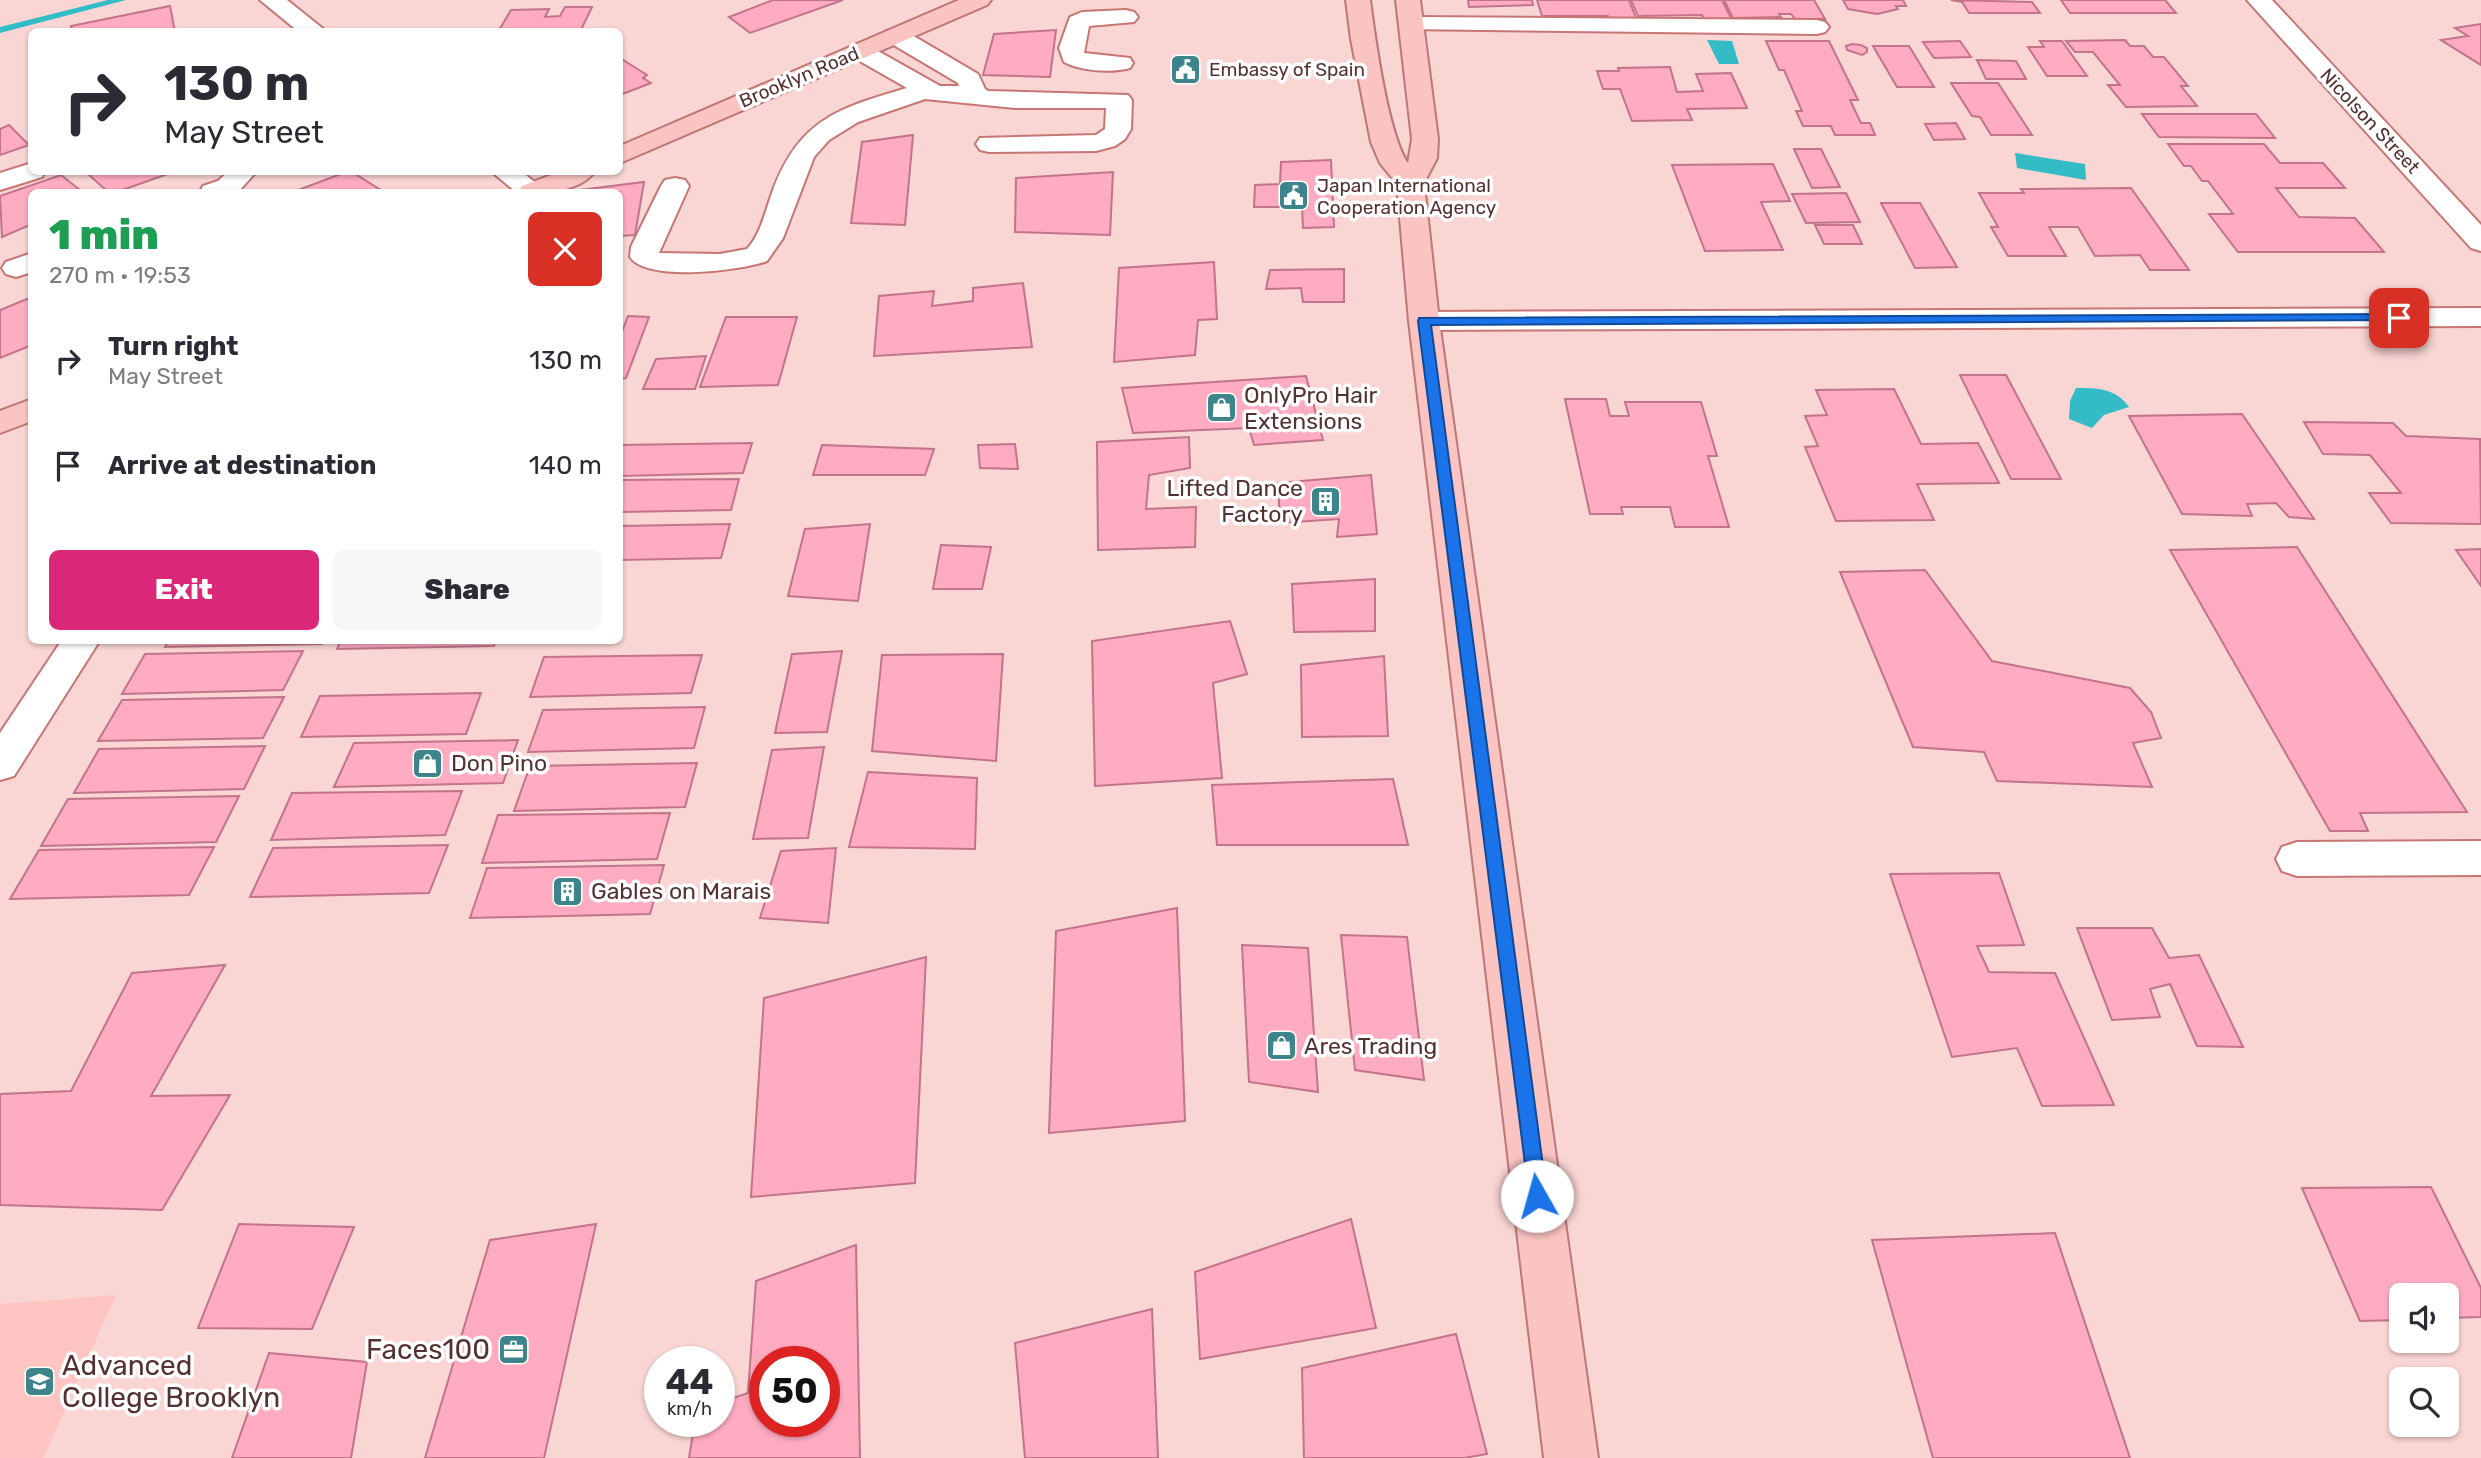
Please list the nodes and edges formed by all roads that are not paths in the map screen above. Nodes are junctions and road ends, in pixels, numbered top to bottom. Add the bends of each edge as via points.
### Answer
1 (272, 0) edge
2 (979, 0) edge
3 (1359, 0) edge
4 (2265, 1) edge
5 (1410, 12) edge
6 (1817, 27) dead end
7 (310, 28) edge
8 (896, 36) junction
9 (860, 51) junction
10 (1121, 63) junction
11 (928, 90) junction
12 (974, 94) junction
13 (1119, 100) junction
14 (989, 144) dead end
15 (623, 154) edge
16 (28, 172) edge
17 (240, 175) edge
18 (509, 175) edge
19 (574, 175) edge
20 (0, 182) edge
21 (1410, 183) junction
22 (675, 186) dead end
23 (222, 189) edge
24 (528, 189) edge
25 (539, 189) edge
26 (2481, 242) edge
27 (2481, 317) edge
28 (1424, 321) junction
29 (28, 411) edge
30 (0, 423) edge
31 (79, 644) edge
32 (0, 765) edge
33 (2481, 858) edge
34 (2297, 859) dead end
35 (1571, 1458) edge

1 - 7 street
2 - 8 main road, Brooklyn Road
3 - 21 main road via 1384,142 1393,163
4 - 26 street, Nicolson Street
5 - 6 street
5 - 21 main road via 1425,139 1424,158
8 - 9 main road, Brooklyn Road
8 - 12 street via 969,79
9 - 11 street
9 - 15 main road, Brooklyn Road
10 - 10 street via 1127,13 1078,22 1073,57
10 - 13 street
11 - 12 street
11 - 22 street via 843,120 810,144 785,187 766,248 758,255 717,262 650,261 644,257
12 - 13 street via 1015,100
13 - 14 street via 1118,134 1113,139
16 - 20 street
17 - 23 street
18 - 24 street
19 - 25 main road
21 - 28 main road
27 - 28 street
28 - 35 main road
29 - 30 main road
31 - 32 street
33 - 34 street

